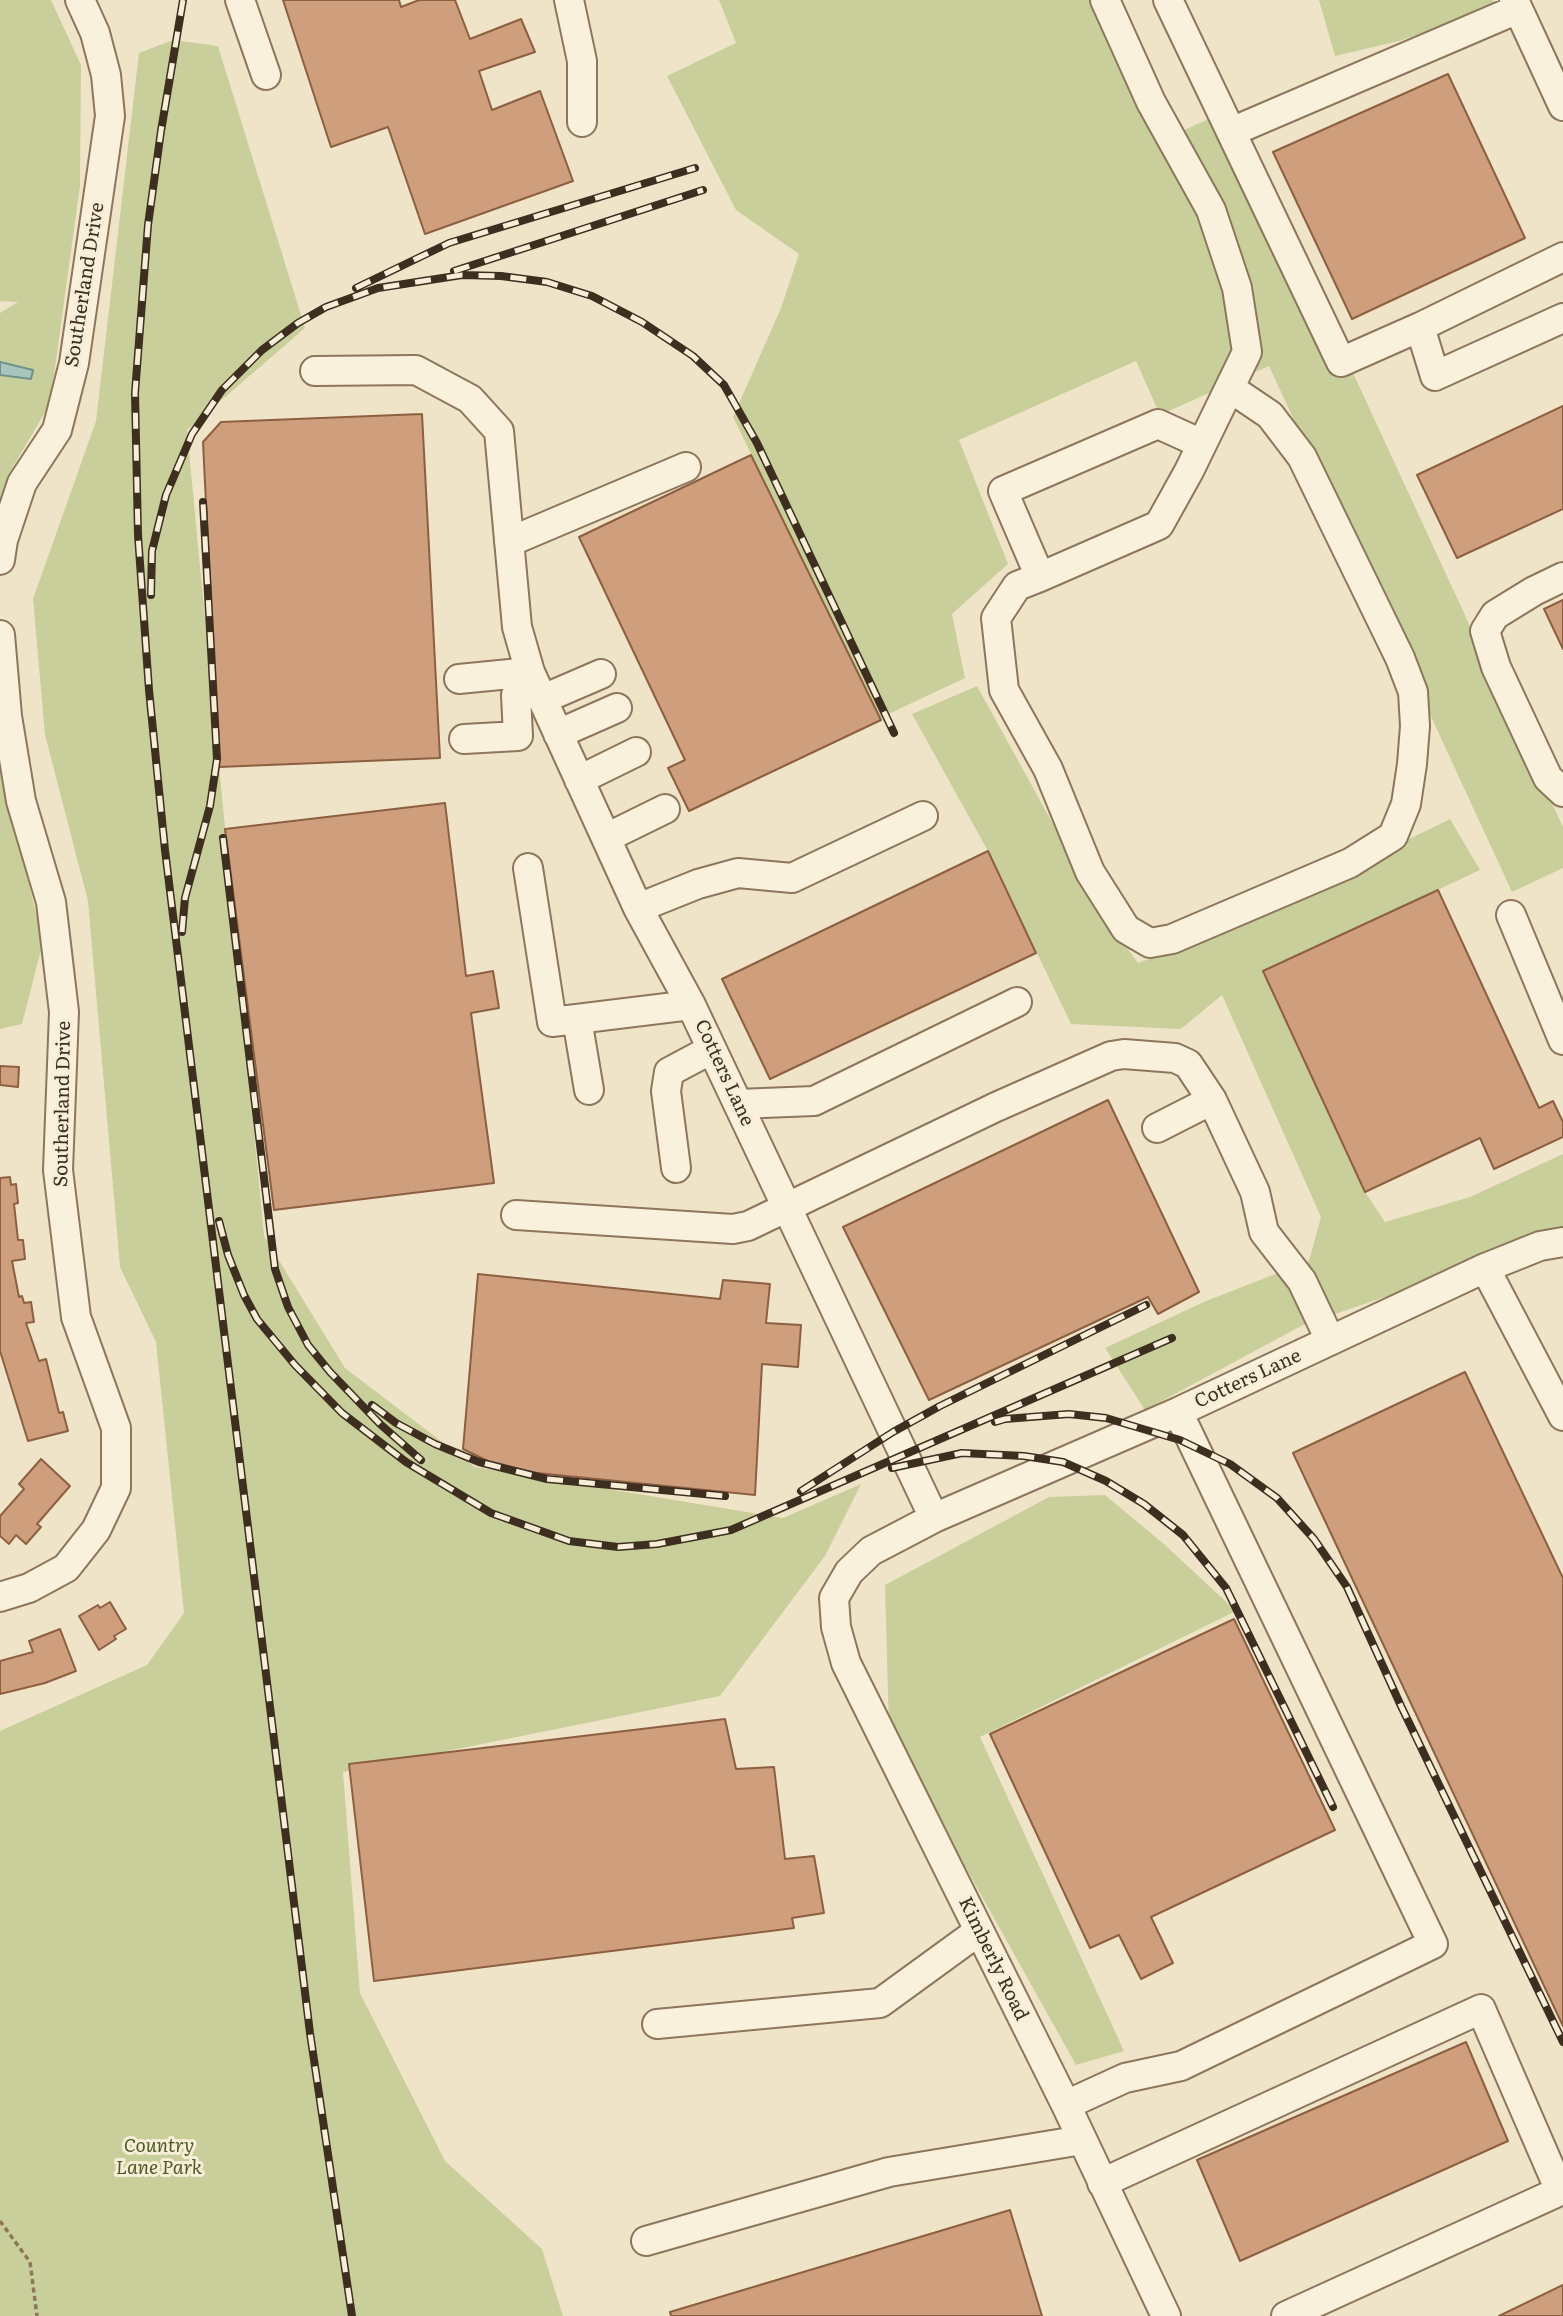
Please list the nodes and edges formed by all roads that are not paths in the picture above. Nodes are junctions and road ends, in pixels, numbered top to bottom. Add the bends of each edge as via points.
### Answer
1 (80, 0) edge
2 (240, 0) edge
3 (569, 0) edge
4 (1105, 0) edge
5 (1168, 0) edge
6 (1516, 4) edge
7 (266, 75) dead end
8 (1563, 106) edge
9 (582, 122) dead end
10 (1231, 132) junction
11 (1563, 257) edge
12 (1563, 318) edge
13 (1420, 327) junction
14 (315, 371) dead end
15 (1230, 388) junction
16 (1202, 444) junction
17 (686, 467) dead end
18 (509, 542) junction
19 (0, 560) edge
20 (1040, 577) junction
21 (1563, 577) edge
22 (1, 649) edge
23 (601, 674) dead end
24 (459, 679) dead end
25 (537, 688) junction
26 (617, 708) dead end
27 (558, 734) junction
28 (464, 739) dead end
29 (636, 752) dead end
30 (579, 780) junction
31 (1563, 792) edge
32 (665, 809) dead end
33 (923, 816) dead end
34 (606, 838) junction
35 (527, 868) dead end
36 (638, 908) junction
37 (1511, 915) dead end
38 (1017, 1002) dead end
39 (691, 1005) junction
40 (577, 1019) junction
41 (1563, 1040) edge
42 (712, 1049) junction
43 (589, 1090) dead end
44 (1212, 1100) junction
45 (738, 1104) junction
46 (1157, 1128) dead end
47 (676, 1168) dead end
48 (787, 1207) junction
49 (516, 1215) dead end
50 (1563, 1242) edge
51 (1485, 1268) junction
52 (1330, 1340) junction
53 (1178, 1412) junction
54 (1563, 1416) edge
55 (934, 1518) junction
56 (0, 1597) edge
57 (834, 1598) joint
58 (979, 1931) junction
59 (657, 2024) dead end
60 (1066, 2105) junction
61 (1082, 2140) junction
62 (1102, 2183) junction
63 (646, 2241) dead end
64 (1166, 2316) edge
65 (1286, 2316) edge

1 - 19 street, Southerland Drive via 106,75 110,116 74,363 57,430 22,483
2 - 7 street
3 - 9 street via 582,61
4 - 15 street via 1151,102 1211,210 1233,275 1247,352
5 - 10 street
6 - 8 street
6 - 10 street
10 - 13 street via 1341,362
11 - 13 street
12 - 13 street via 1435,376
14 - 18 street, Cotters Lane via 416,370 470,398 499,431
15 - 16 street
15 - 20 street via 1270,415 1302,457 1413,692 1412,764 1406,804 1393,836 1350,863 1172,939 1150,943 1126,929 1090,872 1048,769 1004,690 996,618 1017,586
16 - 20 street via 1159,525
16 - 20 street via 1158,424 1003,491
17 - 18 street
18 - 25 street, Cotters Lane via 517,627
21 - 31 street via 1495,615 1485,631 1496,667 1548,778
22 - 56 street, Southerland Drive via 6,716 21,801 51,902 64,1012 58,1170 76,1317 116,1428 116,1488 96,1530 66,1568
23 - 25 street
24 - 25 street
25 - 27 street, Cotters Lane
25 - 28 street via 516,695 518,736
26 - 27 street
27 - 30 street, Cotters Lane
29 - 30 street
30 - 34 street, Cotters Lane
32 - 34 street
33 - 36 street via 792,878 737,873
34 - 36 street, Cotters Lane
35 - 40 street via 552,1022
36 - 39 street, Cotters Lane
37 - 41 street
38 - 45 street via 814,1101
39 - 40 street
39 - 42 street, Cotters Lane
40 - 43 street
42 - 45 street, Cotters Lane
42 - 47 street via 669,1072 666,1091
44 - 46 street
44 - 48 street via 1188,1064 1175,1058 1111,1056
44 - 52 street via 1255,1192 1264,1232 1302,1281
45 - 48 street, Cotters Lane
48 - 49 street via 733,1229
48 - 55 street, Cotters Lane
50 - 51 street, Cotters Lane
51 - 52 street, Cotters Lane
51 - 54 street
52 - 53 street, Cotters Lane
53 - 55 street, Cotters Lane
53 - 60 street via 1433,1944 1181,2066 1125,2078
55 - 57 street, Cotters Lane via 871,1551 849,1572
57 - 58 street, Kimberly Road via 846,1663
58 - 59 street via 880,2003
58 - 60 street, Kimberly Road
60 - 61 street, Kimberly Road
61 - 62 street, Kimberly Road
61 - 63 street via 889,2172
62 - 64 street, Kimberly Road
62 - 65 street via 1481,2009 1560,2190

